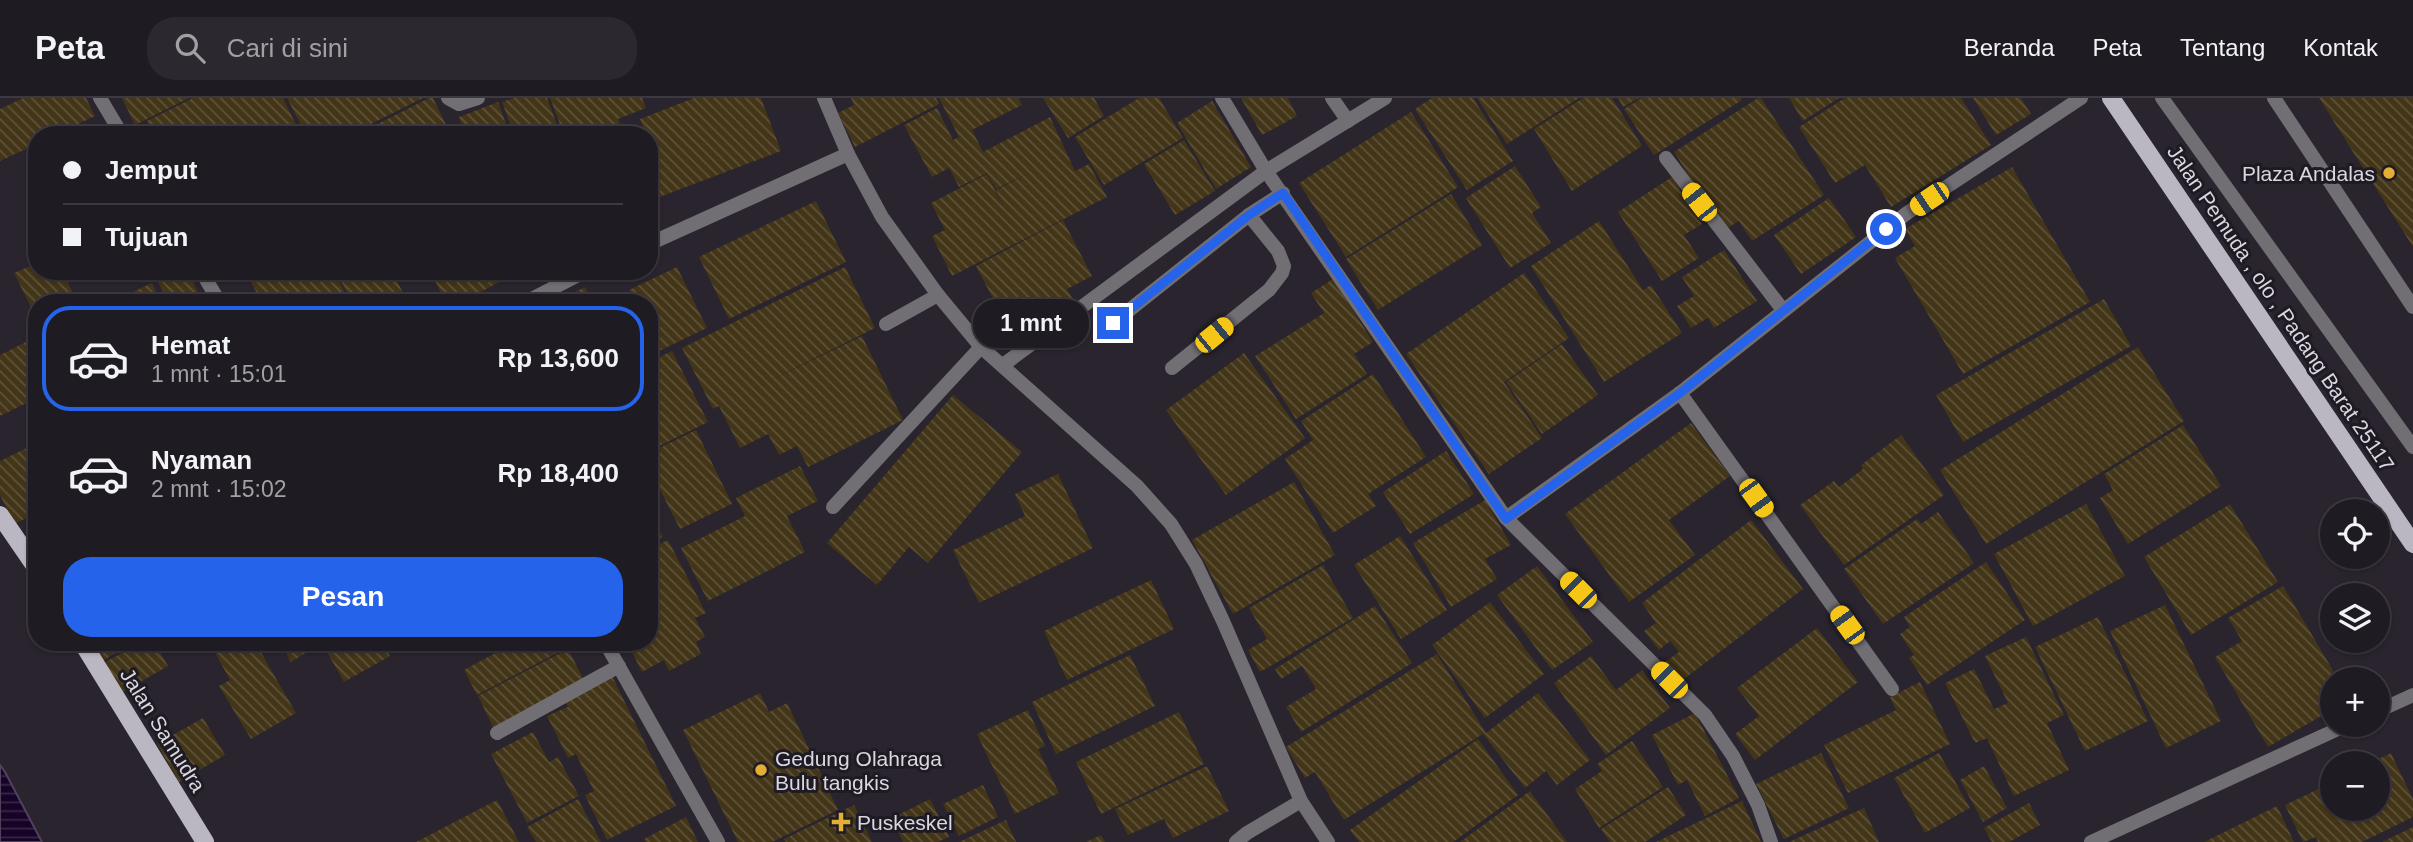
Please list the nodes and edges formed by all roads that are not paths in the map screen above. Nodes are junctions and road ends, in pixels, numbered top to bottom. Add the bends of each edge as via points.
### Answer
1 (100, 98) edge
2 (448, 98) edge
3 (478, 98) edge
4 (824, 98) edge
5 (1222, 98) edge
6 (1332, 98) edge
7 (1385, 98) edge
8 (2081, 98) edge
9 (2110, 98) edge
10 (2162, 98) edge
11 (2274, 98) edge
12 (1348, 121) junction
13 (117, 126) edge
14 (848, 154) junction
15 (1666, 159) dead end
16 (1266, 171) junction
17 (1283, 193) junction
18 (1249, 215) junction
19 (658, 240) edge
20 (569, 280) edge
21 (541, 294) edge
22 (938, 295) junction
23 (2413, 307) edge
24 (1783, 310) junction
25 (1113, 323) dead end
26 (886, 324) dead end
27 (981, 347) junction
28 (1003, 365) junction
29 (1172, 368) dead end
30 (1680, 393) junction
31 (2413, 447) edge
32 (833, 507) dead end
33 (0, 515) edge
34 (1506, 519) junction
35 (2413, 544) edge
36 (28, 553) edge
37 (88, 651) edge
38 (610, 651) edge
39 (619, 666) junction
40 (1892, 689) dead end
41 (2413, 695) edge
42 (2390, 706) edge
43 (497, 733) dead end
44 (2321, 737) edge
45 (1301, 801) junction
46 (205, 842) edge
47 (718, 842) edge
48 (1236, 842) edge
49 (1328, 842) edge
50 (1771, 842) edge
51 (2091, 842) edge

1 - 13 street
2 - 3 street via 459,104
4 - 14 street
5 - 16 street
6 - 12 street
7 - 12 street
8 - 24 street via 1907,213
9 - 35 main road, Jalan Pemuda , olo , Padang Barat 25117
10 - 31 street
11 - 23 street
12 - 16 street
14 - 19 street
14 - 22 street via 882,217
15 - 24 street
16 - 17 street
16 - 28 street
17 - 18 street
17 - 34 street
18 - 25 street
18 - 29 street via 1278,251 1282,273 1269,290
20 - 21 street
22 - 26 street
22 - 27 street
24 - 30 street
27 - 28 street
27 - 32 street
28 - 45 street via 1136,486 1171,524 1223,621
30 - 34 street
30 - 40 street
33 - 36 main road
34 - 50 street via 1705,715 1733,755
37 - 46 main road, Jalan Samudra
38 - 39 street
39 - 43 street
39 - 47 street
41 - 42 street
44 - 51 street
45 - 48 street
45 - 49 street

